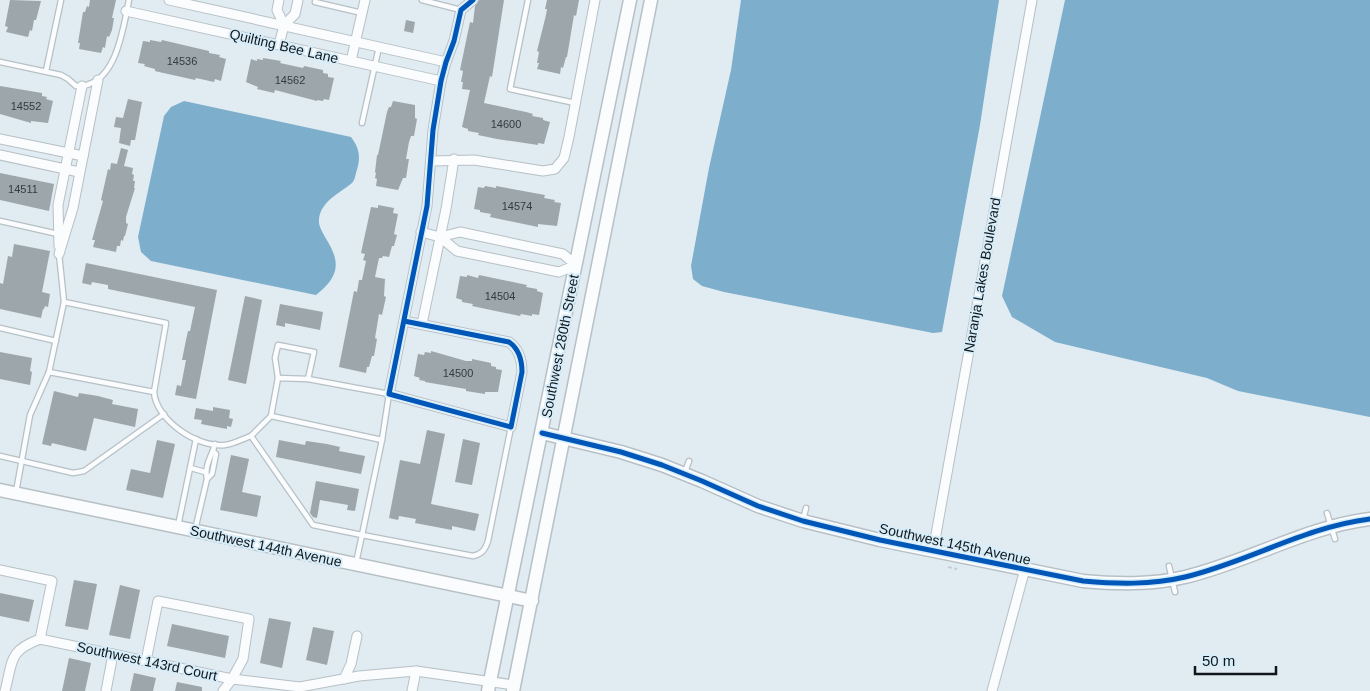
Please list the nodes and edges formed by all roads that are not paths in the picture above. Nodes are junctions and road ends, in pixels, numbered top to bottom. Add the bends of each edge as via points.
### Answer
1 (61, 0) edge
2 (129, 0) edge
3 (169, 0) edge
4 (279, 0) edge
5 (298, 0) edge
6 (365, 0) edge
7 (422, 0) edge
8 (473, 0) edge
9 (528, 0) edge
10 (595, 0) edge
11 (630, 0) edge
12 (651, 0) edge
13 (1032, 0) edge
14 (315, 2) dead end
15 (461, 10) junction
16 (126, 11) junction
17 (362, 13) junction
18 (284, 25) junction
19 (622, 36) junction
20 (643, 38) junction
21 (356, 41) junction
22 (279, 45) junction
23 (379, 46) junction
24 (351, 61) junction
25 (0, 62) edge
26 (446, 62) junction
27 (375, 66) junction
28 (46, 71) junction
29 (98, 80) junction
30 (441, 82) junction
31 (82, 86) junction
32 (575, 103) junction
33 (362, 123) dead end
34 (0, 139) edge
35 (68, 153) junction
36 (0, 155) edge
37 (83, 156) junction
38 (454, 160) junction
39 (431, 161) junction
40 (64, 169) junction
41 (79, 172) junction
42 (0, 221) edge
43 (421, 232) junction
44 (58, 234) junction
45 (440, 237) junction
46 (59, 254) junction
47 (576, 265) junction
48 (597, 272) junction
49 (64, 302) junction
50 (404, 320) junction
51 (422, 324) junction
52 (0, 328) edge
53 (56, 341) junction
54 (49, 372) junction
55 (278, 378) junction
56 (308, 379) junction
57 (154, 392) junction
58 (388, 394) junction
59 (164, 414) junction
60 (271, 416) junction
61 (511, 427) junction
62 (542, 433) junction
63 (251, 436) junction
64 (564, 439) junction
65 (196, 440) junction
66 (382, 440) junction
67 (214, 444) junction
68 (213, 451) junction
69 (0, 456) edge
70 (22, 461) junction
71 (689, 461) dead end
72 (191, 468) junction
73 (205, 472) junction
74 (684, 474) junction
75 (207, 479) junction
76 (0, 490) edge
77 (15, 494) junction
78 (806, 508) dead end
79 (1327, 513) dead end
80 (1370, 519) edge
81 (803, 521) junction
82 (1332, 526) junction
83 (178, 528) junction
84 (195, 531) junction
85 (362, 535) junction
86 (1335, 540) dead end
87 (933, 551) junction
88 (356, 565) junction
89 (1169, 566) dead end
90 (1025, 569) junction
91 (0, 570) edge
92 (1174, 586) junction
93 (509, 596) junction
94 (532, 601) junction
95 (358, 636) dead end
96 (40, 639) junction
97 (114, 654) junction
98 (146, 661) junction
99 (416, 672) junction
100 (232, 679) junction
101 (344, 680) junction
102 (489, 686) edge
103 (328, 687) edge
104 (514, 688) edge
105 (5, 691) edge
106 (106, 691) edge
107 (222, 691) edge
108 (412, 691) edge
109 (992, 691) edge

1 - 28 lane
2 - 16 lane
3 - 18 street, Quilting Bee Lane
4 - 18 street via 277,10
5 - 18 street via 295,14
6 - 17 street
7 - 15 lane
8 - 15 street
9 - 32 lane via 510,90
10 - 32 street
11 - 19 street, Southwest 280th Street
12 - 20 street, Southwest 280th Street
13 - 87 street, Naranja Lakes Boulevard
14 - 17 lane
15 - 26 street
16 - 22 street, Quilting Bee Lane
16 - 29 lane via 117,52
17 - 21 street
18 - 21 street, Quilting Bee Lane
18 - 22 street
19 - 20 street
19 - 47 street, Southwest 280th Street
20 - 48 street, Southwest 280th Street
21 - 23 street, Quilting Bee Lane
21 - 24 street
22 - 24 street, Quilting Bee Lane
23 - 26 street, Quilting Bee Lane
23 - 27 lane
24 - 27 street, Quilting Bee Lane
25 - 28 lane
26 - 30 street
27 - 30 street, Quilting Bee Lane
27 - 33 lane
28 - 31 lane
29 - 31 lane
29 - 37 street
30 - 39 street
31 - 35 street
32 - 38 street via 564,158 555,169 543,171
34 - 35 street
35 - 37 street
35 - 40 street
36 - 40 street
37 - 41 street
38 - 39 street
38 - 45 street
39 - 43 street
40 - 41 street
40 - 44 street via 58,205
41 - 46 street via 73,208
42 - 44 lane
43 - 45 street
43 - 50 street
44 - 46 street
45 - 47 street via 460,232 563,254
45 - 47 street via 457,251 559,272
45 - 51 street
46 - 49 lane
47 - 48 street
47 - 62 street, Southwest 280th Street
48 - 64 street, Southwest 280th Street
49 - 53 lane
49 - 57 lane via 166,322
50 - 51 street
50 - 58 street
51 - 61 street via 509,342 514,346 522,372
52 - 53 lane
53 - 54 lane
54 - 57 lane
54 - 70 lane via 30,415
55 - 56 lane
55 - 56 lane via 275,358 278,345 314,352
55 - 60 lane
56 - 58 lane
57 - 59 lane via 154,399
58 - 61 street
58 - 66 lane
59 - 65 lane via 178,430
59 - 70 lane via 84,471 73,473
60 - 63 lane
60 - 66 lane
61 - 85 lane via 488,541 480,555
62 - 64 street, Southwest 145th Avenue
62 - 93 street, Southwest 280th Street
63 - 67 lane via 225,445
63 - 85 lane via 313,525
64 - 74 street, Southwest 145th Avenue via 621,452
64 - 94 street, Southwest 280th Street
65 - 67 lane
65 - 72 lane
66 - 85 lane
67 - 68 lane
68 - 73 lane
68 - 75 lane via 216,454 212,474
69 - 70 lane
70 - 77 lane
71 - 74 lane
72 - 73 lane
72 - 83 lane
73 - 75 lane
74 - 81 street, Southwest 145th Avenue via 758,506
75 - 84 lane
76 - 77 street, Southwest 144th Avenue
77 - 83 street, Southwest 144th Avenue
78 - 81 lane
79 - 82 lane
80 - 82 street, Southwest 145th Avenue
81 - 87 street, Southwest 145th Avenue
82 - 86 lane
82 - 92 street, Southwest 145th Avenue via 1208,570
83 - 84 street, Southwest 144th Avenue
84 - 88 street, Southwest 144th Avenue
85 - 88 lane
87 - 90 street, Southwest 145th Avenue
88 - 93 street, Southwest 144th Avenue
89 - 92 lane
90 - 92 street, Southwest 145th Avenue via 1110,584
90 - 109 street
91 - 96 street via 52,581
93 - 94 street, Southwest 144th Avenue
93 - 102 street, Southwest 280th Street
94 - 104 street, Southwest 280th Street
95 - 101 street
96 - 97 street, Southwest 143rd Court
96 - 105 street via 24,645 14,655
97 - 98 street, Southwest 143rd Court
97 - 106 street
98 - 100 street, Southwest 143rd Court
98 - 100 street via 158,602 249,619 243,659
99 - 101 street, Southwest 143rd Court
99 - 102 street, Southwest 143rd Court
99 - 108 street
100 - 103 street, Southwest 143rd Court
100 - 107 street
101 - 103 street, Southwest 143rd Court
102 - 104 street, Southwest 143rd Court

